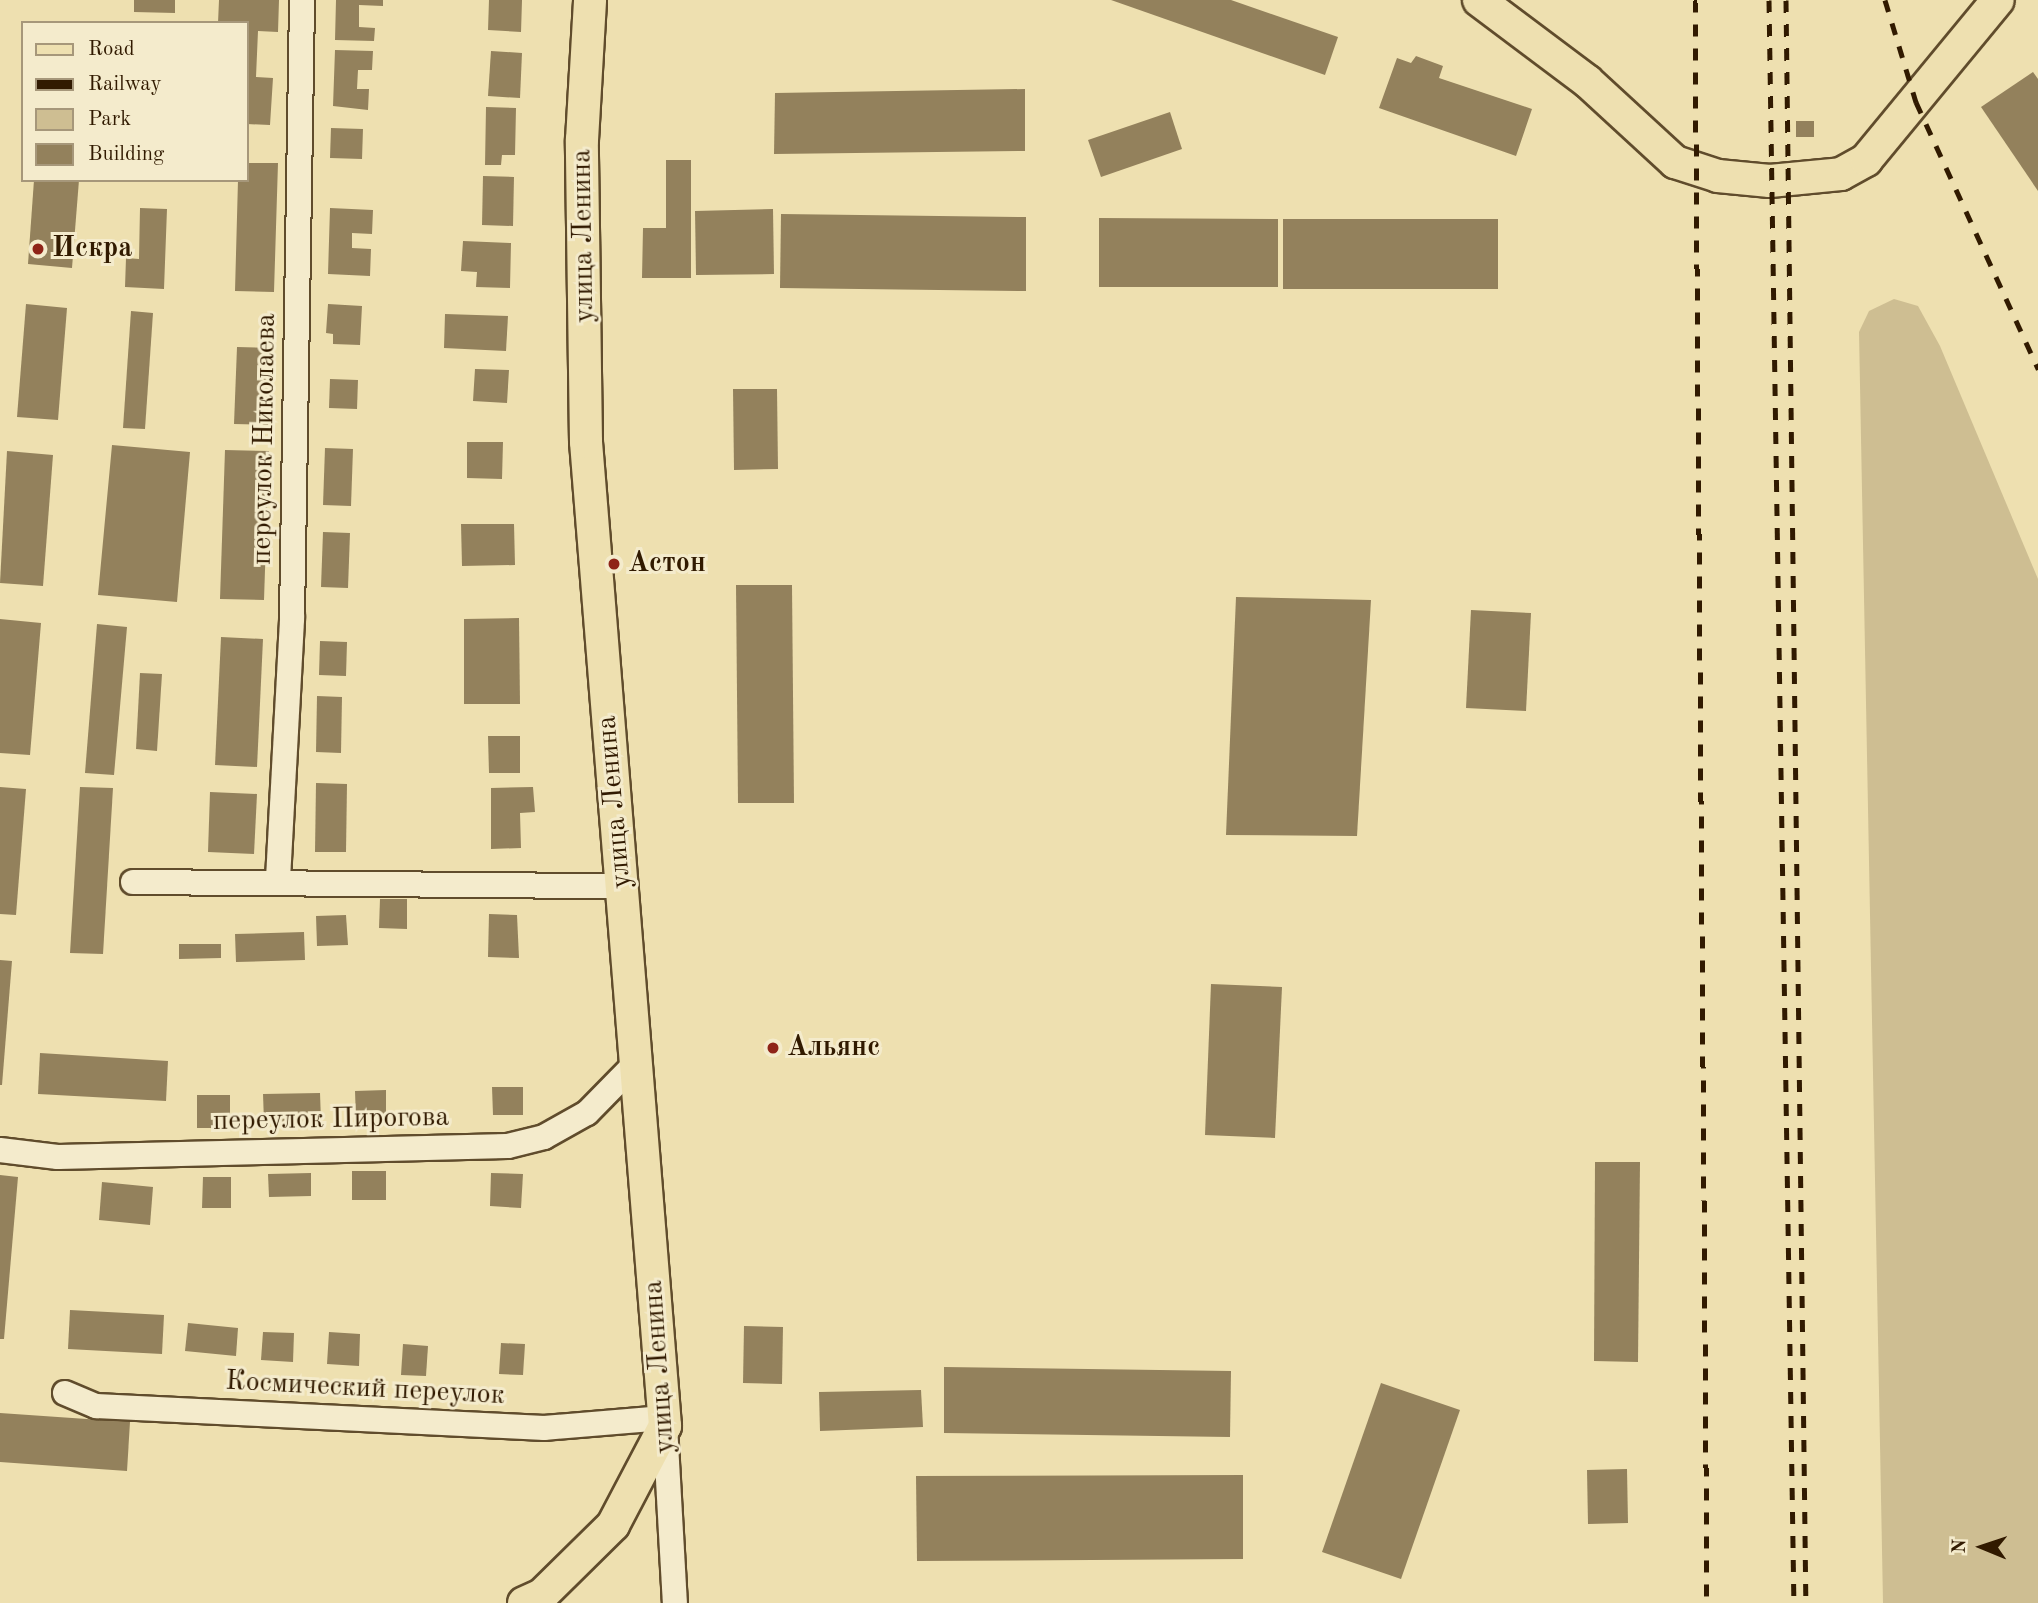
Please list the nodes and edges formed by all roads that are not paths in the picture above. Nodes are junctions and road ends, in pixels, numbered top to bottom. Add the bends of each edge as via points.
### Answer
1 (302, 0) edge
2 (590, 0) edge
3 (1479, 0) edge
4 (1998, 0) edge
5 (278, 879) junction
6 (133, 882) dead end
7 (622, 886) junction
8 (636, 1063) junction
9 (0, 1150) edge
10 (65, 1393) dead end
11 (664, 1422) junction
12 (524, 1603) edge
13 (675, 1603) edge

1 - 5 street, переулок Николаева via 292,618
2 - 7 main road, улица Ленина via 582,140 586,442
3 - 4 main road via 1587,81 1675,162 1698,172 1770,181 1841,174 1866,160
5 - 6 street
5 - 7 street
7 - 8 main road, улица Ленина
8 - 9 street, переулок Пирогова via 587,1113 544,1137 508,1146 58,1157
8 - 11 main road, улица Ленина
10 - 11 street, Космический переулок via 96,1406 544,1428
11 - 12 main road via 613,1525 542,1595
11 - 13 street, улица Ленина

